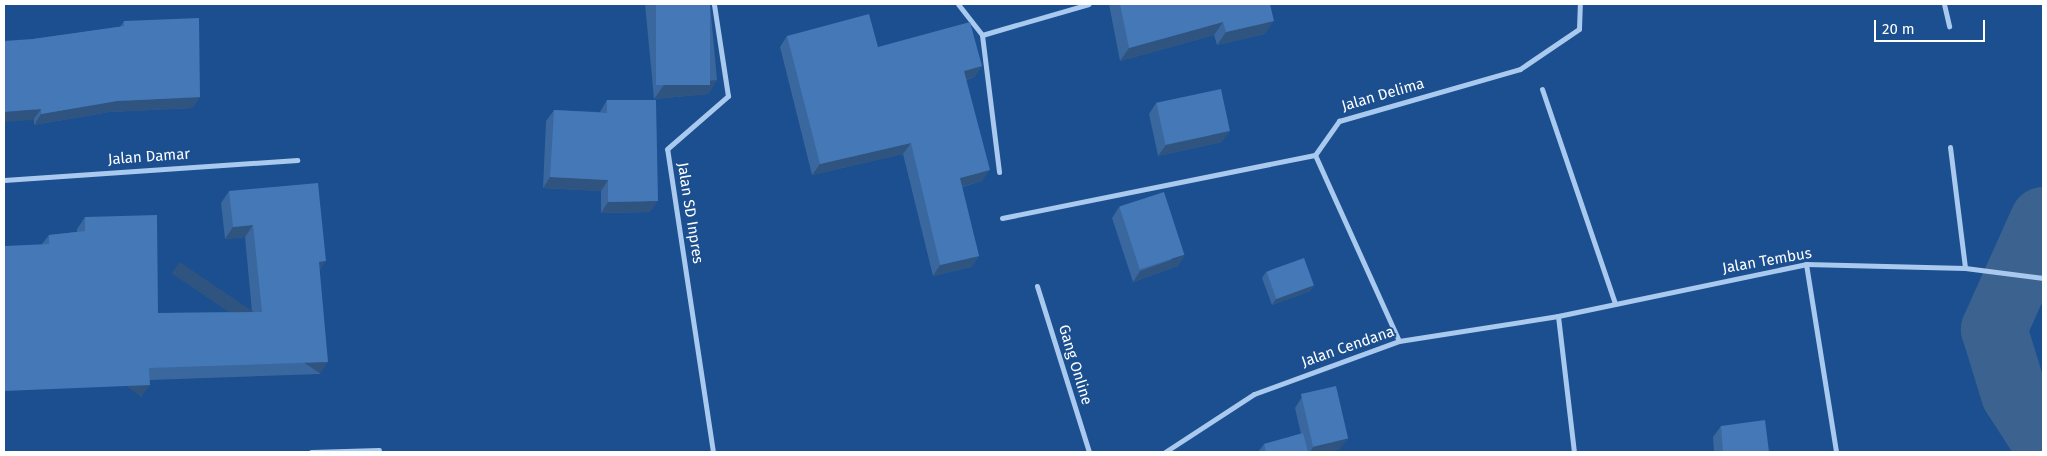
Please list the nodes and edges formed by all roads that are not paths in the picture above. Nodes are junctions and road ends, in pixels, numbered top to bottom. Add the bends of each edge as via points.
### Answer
1 (714, 4) edge
2 (958, 4) edge
3 (1088, 4) edge
4 (1580, 4) edge
5 (1944, 4) edge
6 (1948, 26) dead end
7 (982, 35) junction
8 (1542, 89) dead end
9 (1950, 147) dead end
10 (1315, 155) junction
11 (297, 160) dead end
12 (999, 172) dead end
13 (4, 180) edge
14 (1002, 218) dead end
15 (1806, 264) junction
16 (1965, 268) junction
17 (2043, 278) edge
18 (1037, 286) dead end
19 (1615, 304) junction
20 (1558, 316) junction
21 (1400, 341) junction
22 (379, 450) dead end
23 (312, 452) edge
24 (713, 452) edge
25 (1089, 452) edge
26 (1165, 452) edge
27 (1574, 452) edge
28 (1836, 452) edge

1 - 24 street, Jalan SD Inpres via 728,96 667,149
2 - 7 street
3 - 7 street
4 - 10 street, Jalan Delima via 1579,29 1520,69 1339,120
5 - 6 street
7 - 12 street
8 - 19 street
9 - 16 street
10 - 14 street
10 - 21 street
11 - 13 street, Jalan Damar
15 - 16 street, Jalan Tembus
15 - 19 street, Jalan Tembus
15 - 28 street
16 - 17 street, Jalan Tembus
18 - 25 street, Gang Online
19 - 20 street, Jalan Tembus
20 - 21 street, Jalan Cendana
20 - 27 street
21 - 26 street, Jalan Cendana via 1254,394
22 - 23 street

